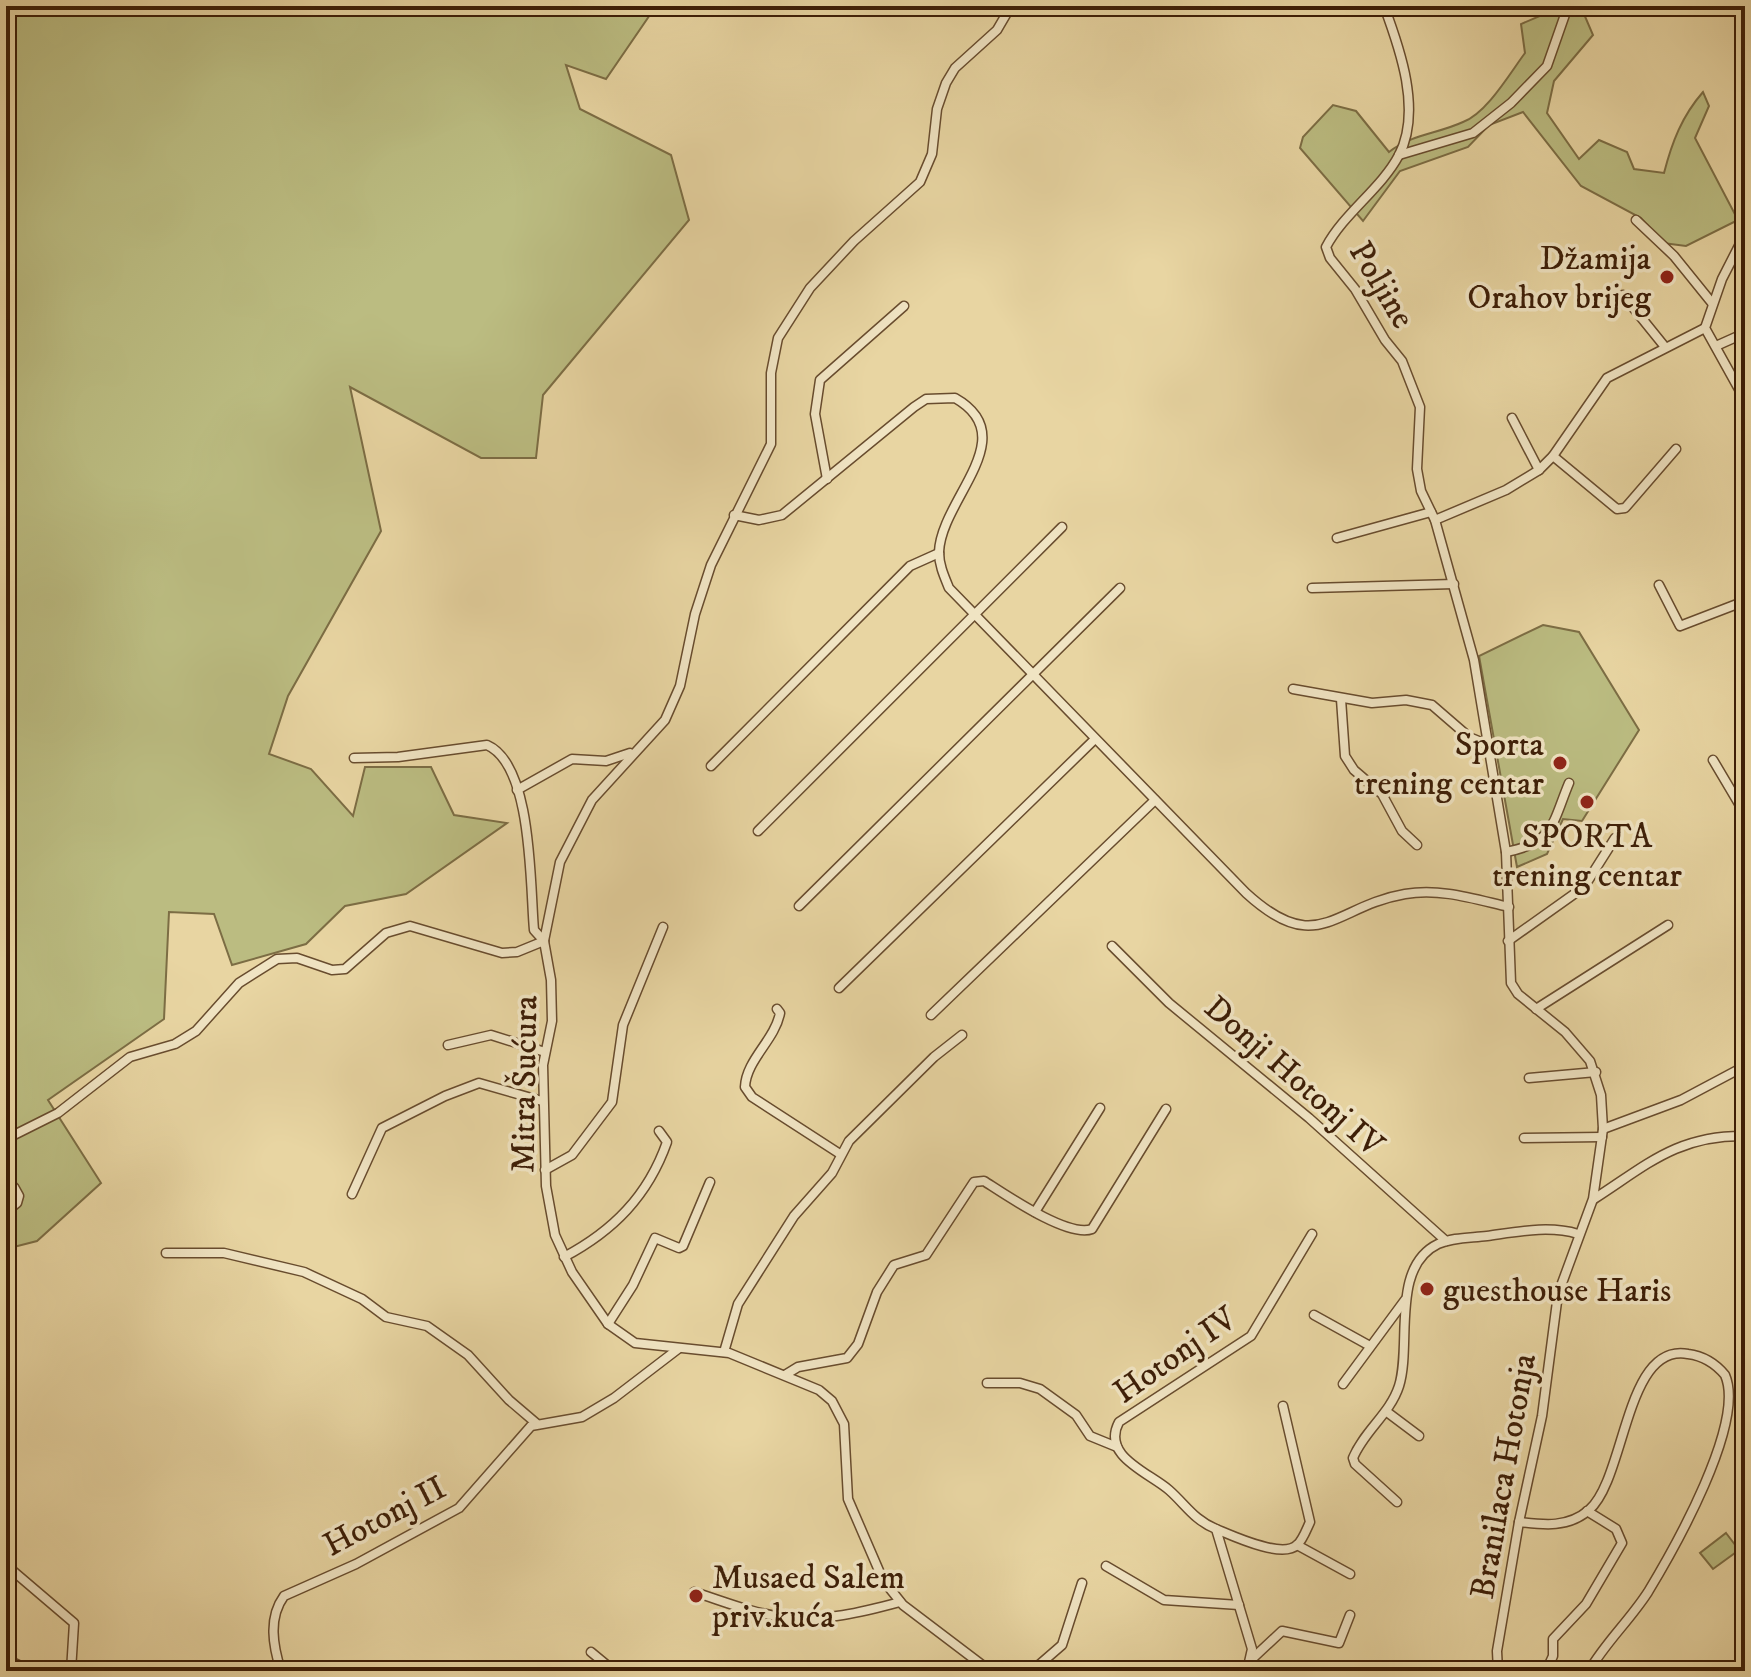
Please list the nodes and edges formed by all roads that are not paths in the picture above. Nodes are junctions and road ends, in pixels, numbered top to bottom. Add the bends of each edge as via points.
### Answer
1 (1011, 6) edge
2 (1384, 6) edge
3 (1568, 6) edge
4 (1399, 155) junction
5 (1636, 220) dead end
6 (1745, 234) edge
7 (1623, 295) dead end
8 (1712, 303) junction
9 (904, 306) dead end
10 (1705, 328) junction
11 (1745, 333) edge
12 (1716, 346) junction
13 (1665, 347) junction
14 (1745, 400) edge
15 (1512, 418) dead end
16 (1676, 449) dead end
17 (1553, 456) junction
18 (1539, 470) junction
19 (827, 479) junction
20 (734, 515) junction
21 (1433, 516) junction
22 (1062, 527) dead end
23 (1337, 538) dead end
24 (939, 553) junction
25 (1454, 584) junction
26 (1659, 585) dead end
27 (1120, 588) dead end
28 (1312, 588) dead end
29 (1745, 601) edge
30 (973, 615) junction
31 (1030, 674) junction
32 (1293, 689) dead end
33 (1341, 699) junction
34 (1095, 739) junction
35 (1486, 744) junction
36 (633, 752) junction
37 (354, 758) dead end
38 (1713, 760) dead end
39 (711, 766) dead end
40 (1569, 783) dead end
41 (517, 790) junction
42 (1155, 800) junction
43 (1745, 814) edge
44 (758, 831) dead end
45 (1615, 838) dead end
46 (1417, 845) dead end
47 (1506, 852) junction
48 (799, 906) dead end
49 (1509, 907) junction
50 (1668, 925) dead end
51 (663, 927) dead end
52 (544, 941) junction
53 (1508, 941) junction
54 (1112, 946) dead end
55 (839, 988) dead end
56 (777, 1009) dead end
57 (1536, 1009) junction
58 (931, 1015) dead end
59 (962, 1035) dead end
60 (448, 1045) dead end
61 (545, 1052) junction
62 (1745, 1066) edge
63 (1596, 1072) junction
64 (1529, 1078) dead end
65 (542, 1101) junction
66 (1100, 1108) dead end
67 (1166, 1109) dead end
68 (659, 1131) dead end
69 (1602, 1133) junction
70 (1745, 1136) edge
71 (1524, 1138) dead end
72 (6, 1139) edge
73 (840, 1154) junction
74 (545, 1170) junction
75 (710, 1182) dead end
76 (6, 1187) edge
77 (352, 1194) dead end
78 (1593, 1199) junction
79 (6, 1212) edge
80 (1035, 1212) junction
81 (1312, 1234) dead end
82 (1578, 1234) junction
83 (1446, 1241) junction
84 (166, 1253) dead end
85 (564, 1257) junction
86 (1405, 1300) junction
87 (1314, 1315) dead end
88 (608, 1324) junction
89 (1370, 1346) junction
90 (678, 1349) junction
91 (724, 1352) junction
92 (785, 1375) junction
93 (987, 1383) dead end
94 (1343, 1384) dead end
95 (1283, 1406) dead end
96 (1387, 1412) junction
97 (536, 1423) junction
98 (1419, 1436) dead end
99 (1117, 1447) junction
100 (1397, 1502) dead end
101 (1587, 1511) junction
102 (1519, 1522) junction
103 (1216, 1529) junction
104 (1297, 1545) junction
105 (6, 1565) edge
106 (1106, 1566) dead end
107 (1350, 1574) dead end
108 (1082, 1583) dead end
109 (694, 1592) dead end
110 (900, 1602) junction
111 (1239, 1605) junction
112 (1350, 1615) dead end
113 (591, 1652) dead end
114 (6, 1659) edge
115 (1252, 1659) junction
116 (31, 1671) edge
117 (71, 1671) edge
118 (281, 1671) edge
119 (614, 1671) edge
120 (990, 1671) edge
121 (1032, 1671) edge
122 (1247, 1671) edge
123 (1498, 1671) edge
124 (1546, 1671) edge
125 (1589, 1671) edge

1 - 20 street via 997,30 946,83 932,154 920,182 854,241 794,308 772,354 771,444
2 - 4 street, Poljine via 1404,68 1408,117
3 - 4 street via 1547,66 1511,103 1473,133
4 - 21 street, Poljine via 1326,247 1413,381 1420,407 1417,469
5 - 8 street
6 - 8 street
7 - 13 street
8 - 10 street
9 - 19 street via 820,380 815,414
10 - 12 street
10 - 13 street
11 - 12 street
12 - 14 street
13 - 17 street via 1607,378
15 - 18 street
16 - 17 street via 1625,508 1617,509
17 - 18 street
18 - 21 street via 1506,490
19 - 20 street via 782,515 759,520
19 - 24 street via 926,399 955,398 968,405 978,417 982,447 948,517
20 - 36 street via 702,592 673,703 665,720
21 - 23 street
21 - 25 street
22 - 30 street
24 - 30 street via 949,588
24 - 39 street via 910,566
25 - 28 street
25 - 35 street via 1474,660
26 - 29 street via 1680,626
27 - 31 street
30 - 31 street
30 - 44 street
31 - 34 street
31 - 48 street
32 - 33 street
33 - 35 street via 1432,705 1469,737
33 - 46 street via 1345,756 1382,794 1402,831
34 - 42 street
34 - 55 street
35 - 47 street
36 - 41 street via 606,761 572,759
36 - 52 street via 592,800 560,862
37 - 41 street, Mitra Šućura via 487,745 503,755
38 - 43 street
40 - 47 street via 1542,840
41 - 52 street, Mitra Šućura via 532,858 534,930
42 - 49 street via 1257,903 1296,924 1325,925 1385,899 1420,892
42 - 58 street
45 - 53 street via 1584,887
47 - 49 street
49 - 53 street
50 - 57 street
51 - 74 street via 623,1025 612,1102 572,1155
52 - 61 street, Mitra Šućura via 551,970 552,1021
52 - 72 street via 502,953 410,926 386,933 345,969 277,959 239,983 196,1031 175,1044 130,1057 42,1124
53 - 57 street via 1511,983
54 - 83 street, Donji Hotonj IV via 1169,1003 1309,1118
56 - 73 street via 779,1019 745,1087 752,1097
57 - 63 street via 1565,1032
59 - 73 street via 884,1105
60 - 61 street via 491,1035
61 - 65 street, Mitra Šućura
62 - 69 street
63 - 64 street
63 - 69 street, Branilaca Hotonja
65 - 74 street, Mitra Šućura
65 - 77 street via 479,1083 445,1096 382,1128
66 - 80 street
67 - 80 street via 1092,1229 1082,1231
68 - 85 street via 667,1142 637,1200 605,1233
69 - 71 street
69 - 78 street, Branilaca Hotonja
70 - 78 street via 1690,1141 1668,1150
73 - 91 street via 832,1173 794,1216 738,1304
74 - 85 street, Mitra Šućura via 550,1214
75 - 88 street via 683,1246 655,1238
76 - 79 street via 14,1187 19,1196
78 - 82 street, Branilaca Hotonja
80 - 92 street via 984,1181 974,1182 926,1255 894,1265 847,1358 798,1367
81 - 99 street, Hotonj IV via 1251,1336 1119,1422
82 - 83 street via 1531,1231
82 - 102 street, Branilaca Hotonja via 1558,1294 1542,1416
83 - 86 street via 1426,1253
84 - 97 street via 224,1253 295,1269 362,1299 386,1317 427,1326 468,1355
85 - 88 street, Mitra Šućura
86 - 89 street
86 - 96 street via 1403,1368
87 - 89 street
88 - 90 street, Mitra Šućura via 635,1343
89 - 94 street
90 - 91 street, Mitra Šućura
90 - 97 street via 582,1417
91 - 92 street, Mitra Šućura
92 - 110 street, Mitra Šućura via 819,1390 840,1414 848,1499 883,1580
93 - 99 street via 1040,1389 1076,1415 1090,1436
95 - 104 street via 1311,1514
96 - 98 street
96 - 100 street via 1353,1458
97 - 118 street, Hotonj II via 459,1508 284,1596 273,1625
99 - 103 street, Hotonj IV via 1135,1468 1173,1493 1191,1516
101 - 102 street via 1569,1522
101 - 124 street via 1616,1529 1622,1543 1586,1604 1553,1639
101 - 125 street via 1608,1484 1649,1369 1680,1352 1720,1369 1728,1383 1728,1405 1706,1483 1647,1594
102 - 123 street, Branilaca Hotonja
103 - 104 street, Hotonj IV via 1268,1547 1286,1550
103 - 111 street
104 - 107 street, Hotonj IV
105 - 117 street via 74,1623
106 - 111 street via 1164,1600
108 - 121 street via 1062,1645
109 - 110 street via 800,1619
110 - 120 street, Mitra Šućura
111 - 115 street
112 - 115 street via 1339,1643 1282,1631
113 - 119 street
114 - 116 street
115 - 122 street

